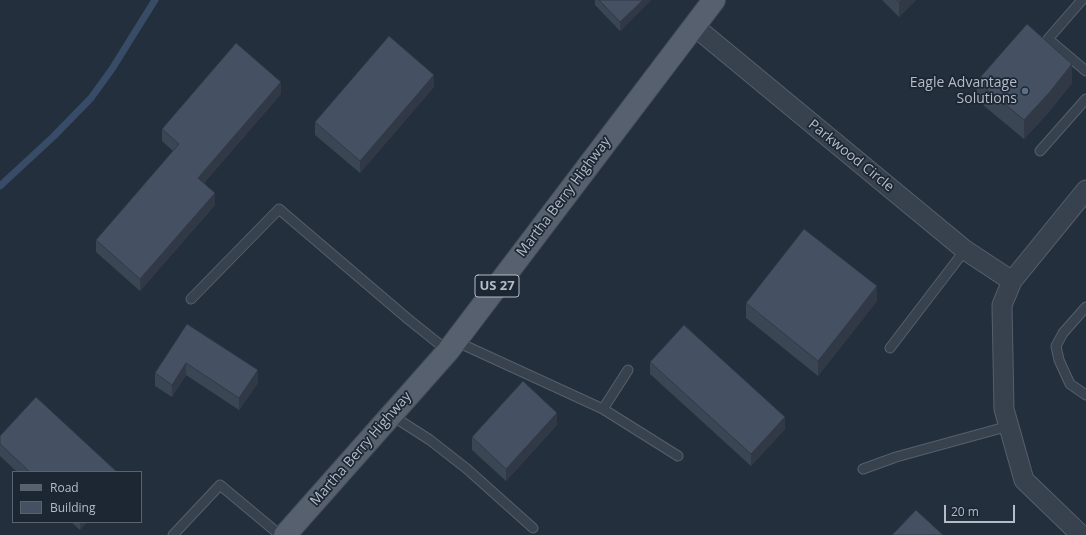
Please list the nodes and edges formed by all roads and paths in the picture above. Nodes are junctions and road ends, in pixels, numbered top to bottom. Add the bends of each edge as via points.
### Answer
1 (714, 0) edge
2 (1082, 0) edge
3 (694, 26) junction
4 (1086, 71) edge
5 (1086, 99) edge
6 (1040, 152) dead end
7 (1086, 190) edge
8 (965, 250) junction
9 (1012, 281) junction
10 (191, 299) dead end
11 (1086, 307) edge
12 (452, 346) junction
13 (890, 348) dead end
14 (628, 370) dead end
15 (1086, 395) edge
16 (603, 409) junction
17 (391, 415) junction
18 (1009, 426) junction
19 (678, 456) dead end
20 (863, 469) dead end
21 (534, 528) dead end
22 (173, 535) edge
23 (280, 535) edge
24 (285, 535) edge
25 (1081, 535) edge

1 - 3 main road, Martha Berry Highway / US 27
2 - 4 lane via 1048,39
3 - 8 street, Parkwood Circle
3 - 12 main road, Martha Berry Highway / US 27
5 - 6 lane
7 - 9 street
8 - 9 street, Parkwood Circle
8 - 13 lane
9 - 18 street via 1002,304 1004,409
10 - 12 lane via 279,209 408,319
11 - 15 lane via 1063,333 1056,346 1059,360 1070,384
12 - 16 lane
12 - 17 main road, Martha Berry Highway / US 27
14 - 16 lane
16 - 19 lane
17 - 21 lane via 430,440 467,469
17 - 24 main road, Martha Berry Highway / US 27
18 - 20 lane via 896,457
18 - 25 street via 1024,480
22 - 23 lane via 220,485

